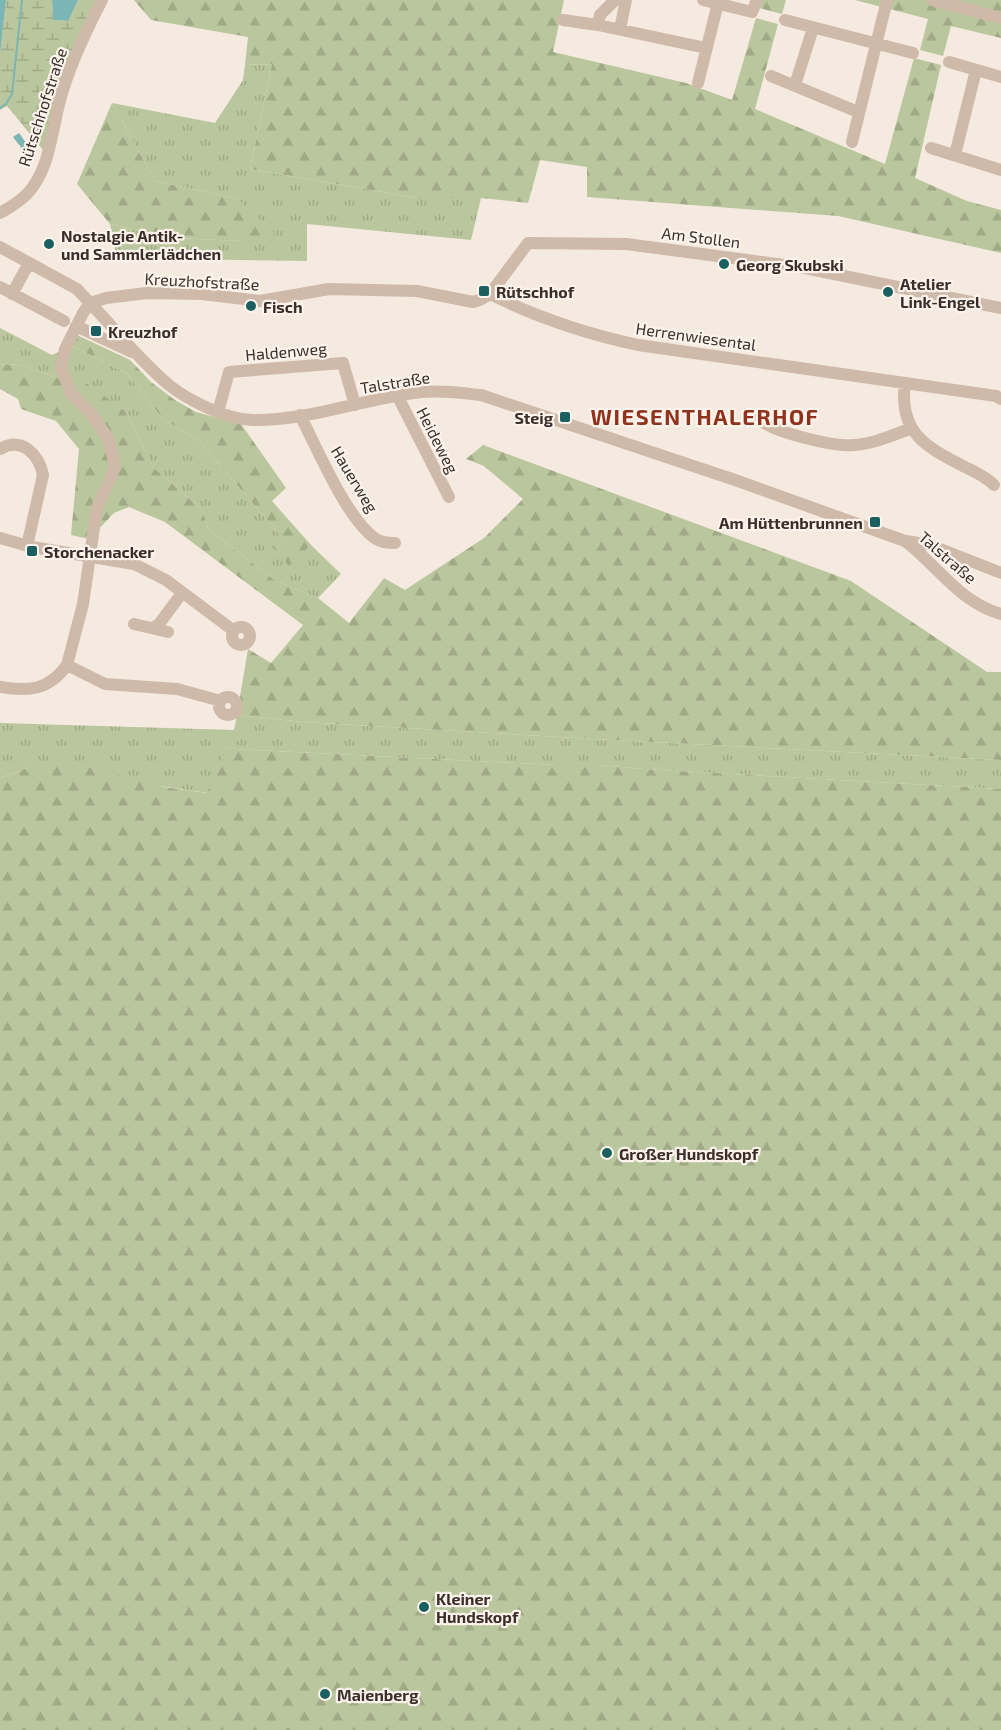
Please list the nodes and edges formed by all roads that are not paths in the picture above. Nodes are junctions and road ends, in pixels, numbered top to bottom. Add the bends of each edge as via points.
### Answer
1 (102, 0) edge
2 (615, 0) edge
3 (626, 0) edge
4 (703, 0) edge
5 (757, 0) edge
6 (887, 0) edge
7 (932, 0) edge
8 (718, 3) junction
9 (1001, 18) edge
10 (563, 20) dead end
11 (785, 20) dead end
12 (598, 25) junction
13 (813, 27) junction
14 (620, 29) junction
15 (875, 44) junction
16 (706, 48) junction
17 (913, 53) dead end
18 (949, 62) dead end
19 (976, 70) junction
20 (771, 76) dead end
21 (1001, 77) edge
22 (698, 83) dead end
23 (795, 85) junction
24 (858, 112) junction
25 (852, 142) dead end
26 (931, 148) dead end
27 (955, 155) junction
28 (1001, 170) edge
29 (0, 213) edge
30 (0, 247) edge
31 (29, 263) junction
32 (0, 287) edge
33 (12, 294) junction
34 (489, 294) junction
35 (90, 303) junction
36 (1001, 308) edge
37 (64, 321) dead end
38 (76, 326) junction
39 (139, 355) junction
40 (905, 383) junction
41 (398, 397) junction
42 (1001, 399) edge
43 (355, 405) junction
44 (218, 412) junction
45 (300, 415) junction
46 (757, 418) dead end
47 (912, 428) junction
48 (0, 449) edge
49 (994, 485) dead end
50 (449, 497) dead end
51 (0, 538) edge
52 (905, 541) junction
53 (395, 543) dead end
54 (27, 546) junction
55 (89, 558) junction
56 (1001, 573) edge
57 (182, 593) junction
58 (1001, 614) edge
59 (134, 624) dead end
60 (153, 628) junction
61 (234, 631) dead end
62 (168, 632) dead end
63 (67, 665) junction
64 (0, 687) edge
65 (222, 701) dead end

1 - 29 street, Rütschhofstraße via 76,53 39,174 27,194
2 - 12 street via 600,15
3 - 14 street
4 - 8 street
5 - 8 street via 752,12
6 - 15 street
7 - 9 street
8 - 16 street
10 - 12 street
11 - 13 street
12 - 14 street
13 - 15 street
13 - 23 street
14 - 16 street
15 - 17 street
15 - 24 street
16 - 22 street
18 - 19 street
19 - 21 street
19 - 27 street
20 - 23 street
23 - 24 street
24 - 25 street
26 - 27 street
27 - 28 street
30 - 31 street
31 - 33 street
31 - 35 street via 77,289
32 - 33 street
33 - 37 street
34 - 35 street, Kreuzhofstraße via 473,302 417,291 329,289 260,301 147,293 106,297
34 - 36 street, Am Stollen via 528,243 626,244 800,267
34 - 40 street, Herrenwiesental via 517,308 613,340
35 - 38 street
35 - 39 street, Talstraße
38 - 39 street, Talstraße
38 - 55 street via 63,355 64,381 103,429 115,465 97,507
39 - 44 street, Talstraße via 170,386
40 - 42 street, Herrenwiesental
40 - 47 street via 906,412
41 - 43 street, Talstraße
41 - 50 street, Heideweg
41 - 52 street, Talstraße via 421,392 481,395
43 - 44 street, Haldenweg via 343,363 229,372
43 - 45 street, Talstraße
44 - 45 street, Talstraße via 250,420
45 - 53 street, Hauerweg via 351,511 377,540
46 - 47 street via 772,428 844,445 876,441
47 - 49 street via 928,447
48 - 54 street via 14,444 23,446 41,464 43,475
51 - 54 street
52 - 56 street, Talstraße via 930,544
52 - 58 street, Talstraße via 952,587
54 - 55 street
55 - 57 street via 134,564
55 - 63 street via 84,604
57 - 60 street
57 - 61 street
59 - 60 street
60 - 62 street
63 - 64 street via 52,682 31,690
63 - 65 street via 105,684 177,689

